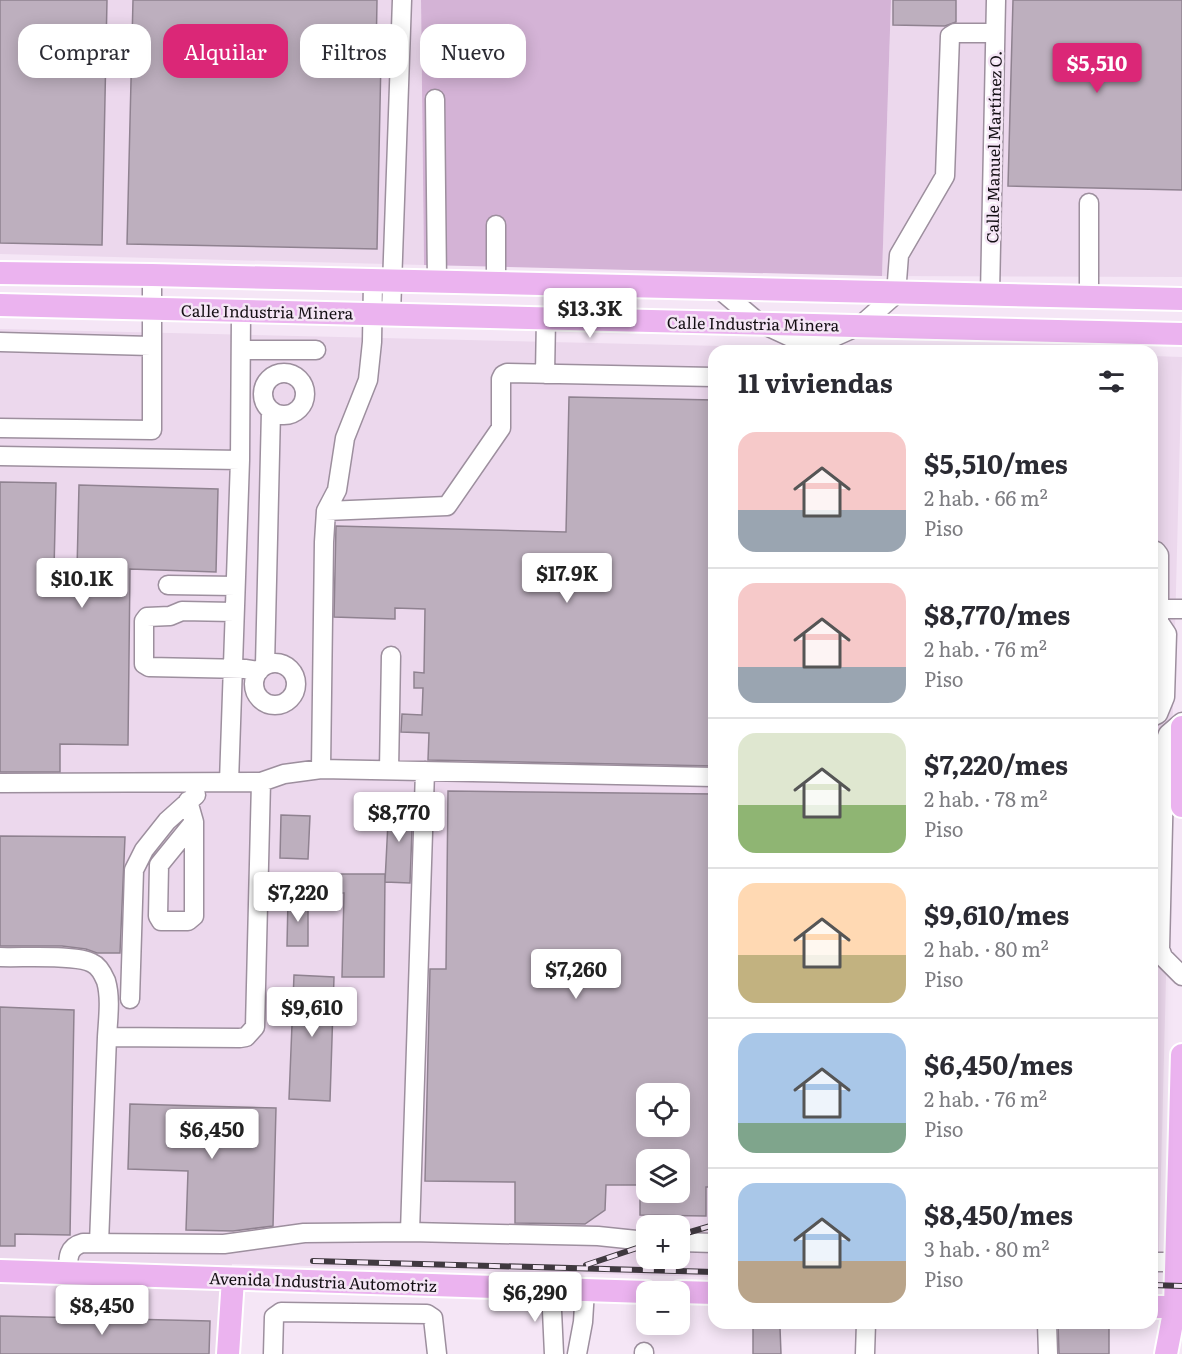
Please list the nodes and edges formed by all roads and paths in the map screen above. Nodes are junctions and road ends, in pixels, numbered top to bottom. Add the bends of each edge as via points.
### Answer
1 (402, 0) edge
2 (996, 0) edge
3 (995, 33) junction
4 (435, 99) dead end
5 (1089, 203) dead end
6 (496, 225) dead end
7 (0, 273) edge
8 (152, 275) junction
9 (382, 281) junction
10 (437, 282) junction
11 (496, 284) junction
12 (719, 289) junction
13 (896, 294) junction
14 (990, 294) junction
15 (1089, 297) junction
16 (1182, 299) edge
17 (0, 304) edge
18 (152, 308) junction
19 (241, 312) junction
20 (382, 314) junction
21 (546, 318) junction
22 (758, 322) junction
23 (861, 325) junction
24 (1182, 334) edge
25 (0, 342) edge
26 (804, 345) edge
27 (820, 345) edge
28 (151, 346) junction
29 (241, 350) junction
30 (316, 350) dead end
31 (545, 374) junction
32 (708, 376) edge
33 (271, 411) dead end
34 (0, 428) edge
35 (0, 456) edge
36 (240, 460) junction
37 (326, 511) junction
38 (1158, 554) edge
39 (168, 585) dead end
40 (235, 586) junction
41 (1158, 586) edge
42 (1182, 609) edge
43 (234, 612) junction
44 (1158, 618) edge
45 (1158, 620) edge
46 (391, 656) dead end
47 (233, 669) junction
48 (1158, 714) edge
49 (1182, 722) edge
50 (1182, 728) edge
51 (321, 769) junction
52 (389, 770) junction
53 (425, 771) junction
54 (708, 777) edge
55 (220, 782) junction
56 (261, 782) junction
57 (0, 783) edge
58 (188, 801) junction
59 (1175, 807) edge
60 (194, 822) junction
61 (1158, 864) edge
62 (1158, 903) edge
63 (0, 957) edge
64 (1182, 976) edge
65 (130, 999) dead end
66 (107, 1037) junction
67 (1182, 1055) edge
68 (1180, 1158) edge
69 (410, 1232) junction
70 (636, 1240) edge
71 (690, 1242) edge
72 (99, 1243) junction
73 (708, 1243) edge
74 (1158, 1262) edge
75 (1176, 1262) junction
76 (0, 1271) edge
77 (68, 1273) junction
78 (233, 1279) junction
79 (551, 1289) junction
80 (585, 1290) junction
81 (636, 1292) edge
82 (690, 1292) edge
83 (708, 1293) edge
84 (1158, 1306) edge
85 (1178, 1307) edge
86 (445, 1309) dead end
87 (866, 1329) edge
88 (1047, 1329) edge
89 (1169, 1349) edge
90 (273, 1350) edge
91 (440, 1352) edge
92 (228, 1354) edge
93 (555, 1354) edge
94 (577, 1354) edge
95 (865, 1354) edge
96 (1048, 1354) edge

1 - 9 street
2 - 3 street, Calle Manuel Martínez O.
3 - 13 street via 950,36 945,176 898,255
3 - 14 street, Calle Manuel Martínez O.
4 - 10 street
5 - 15 street
6 - 11 street
7 - 8 main road, Calle Industria Minera
8 - 9 main road, Calle Industria Minera
8 - 18 street
9 - 10 main road, Calle Industria Minera
9 - 20 street
10 - 11 main road, Calle Industria Minera
11 - 12 main road, Calle Industria Minera
12 - 13 main road, Calle Industria Minera
12 - 22 street
13 - 14 main road, Calle Industria Minera
13 - 23 street
14 - 15 main road, Calle Industria Minera
15 - 16 main road, Calle Industria Minera
17 - 18 main road, Calle Industria Minera
18 - 19 main road, Calle Industria Minera
18 - 28 street
19 - 20 main road, Calle Industria Minera
19 - 29 street
20 - 21 main road, Calle Industria Minera
20 - 37 street via 368,380 345,438 337,490
21 - 22 main road, Calle Industria Minera
21 - 31 street
22 - 23 main road, Calle Industria Minera
22 - 26 street
23 - 24 main road, Calle Industria Minera
23 - 27 street
25 - 28 street
28 - 34 street via 152,430
29 - 30 street
29 - 36 street
31 - 32 street
31 - 37 street via 503,375 501,428 447,506
33 - 47 street via 262,668
35 - 36 street
36 - 40 street
37 - 51 street
38 - 41 street
39 - 40 street
40 - 43 street
42 - 44 street
43 - 47 street
43 - 47 street via 182,611 171,616 147,617 143,661 146,666
45 - 48 street via 1167,634 1166,697
46 - 52 street
47 - 55 street
49 - 59 street via 1165,742
50 - 59 main road
51 - 52 street
51 - 56 street
52 - 53 street
53 - 54 street
53 - 69 street
55 - 56 street
55 - 57 street
55 - 58 street
56 - 66 street via 255,1027 240,1038
58 - 60 street
58 - 65 street via 144,850 134,870
59 - 61 street
60 - 60 street via 194,916 188,921 161,921 159,864
62 - 64 street via 1161,954
63 - 66 street via 63,958 94,963 108,990
66 - 72 street
67 - 68 main road
68 - 75 main road
69 - 70 street
69 - 72 street via 304,1233 224,1244
71 - 73 street
72 - 77 street via 73,1247
74 - 75 street
75 - 85 main road
76 - 77 main road, Avenida Industria Automotriz
77 - 78 main road, Avenida Industria Automotriz
78 - 79 main road, Avenida Industria Automotriz
78 - 92 main road
79 - 80 main road, Avenida Industria Automotriz
79 - 93 street
80 - 81 main road, Avenida Industria Automotriz
80 - 94 street
82 - 83 main road
84 - 85 main road
85 - 89 main road
86 - 91 street
87 - 95 street
88 - 96 street
90 - 91 street via 274,1317 281,1312 431,1316

